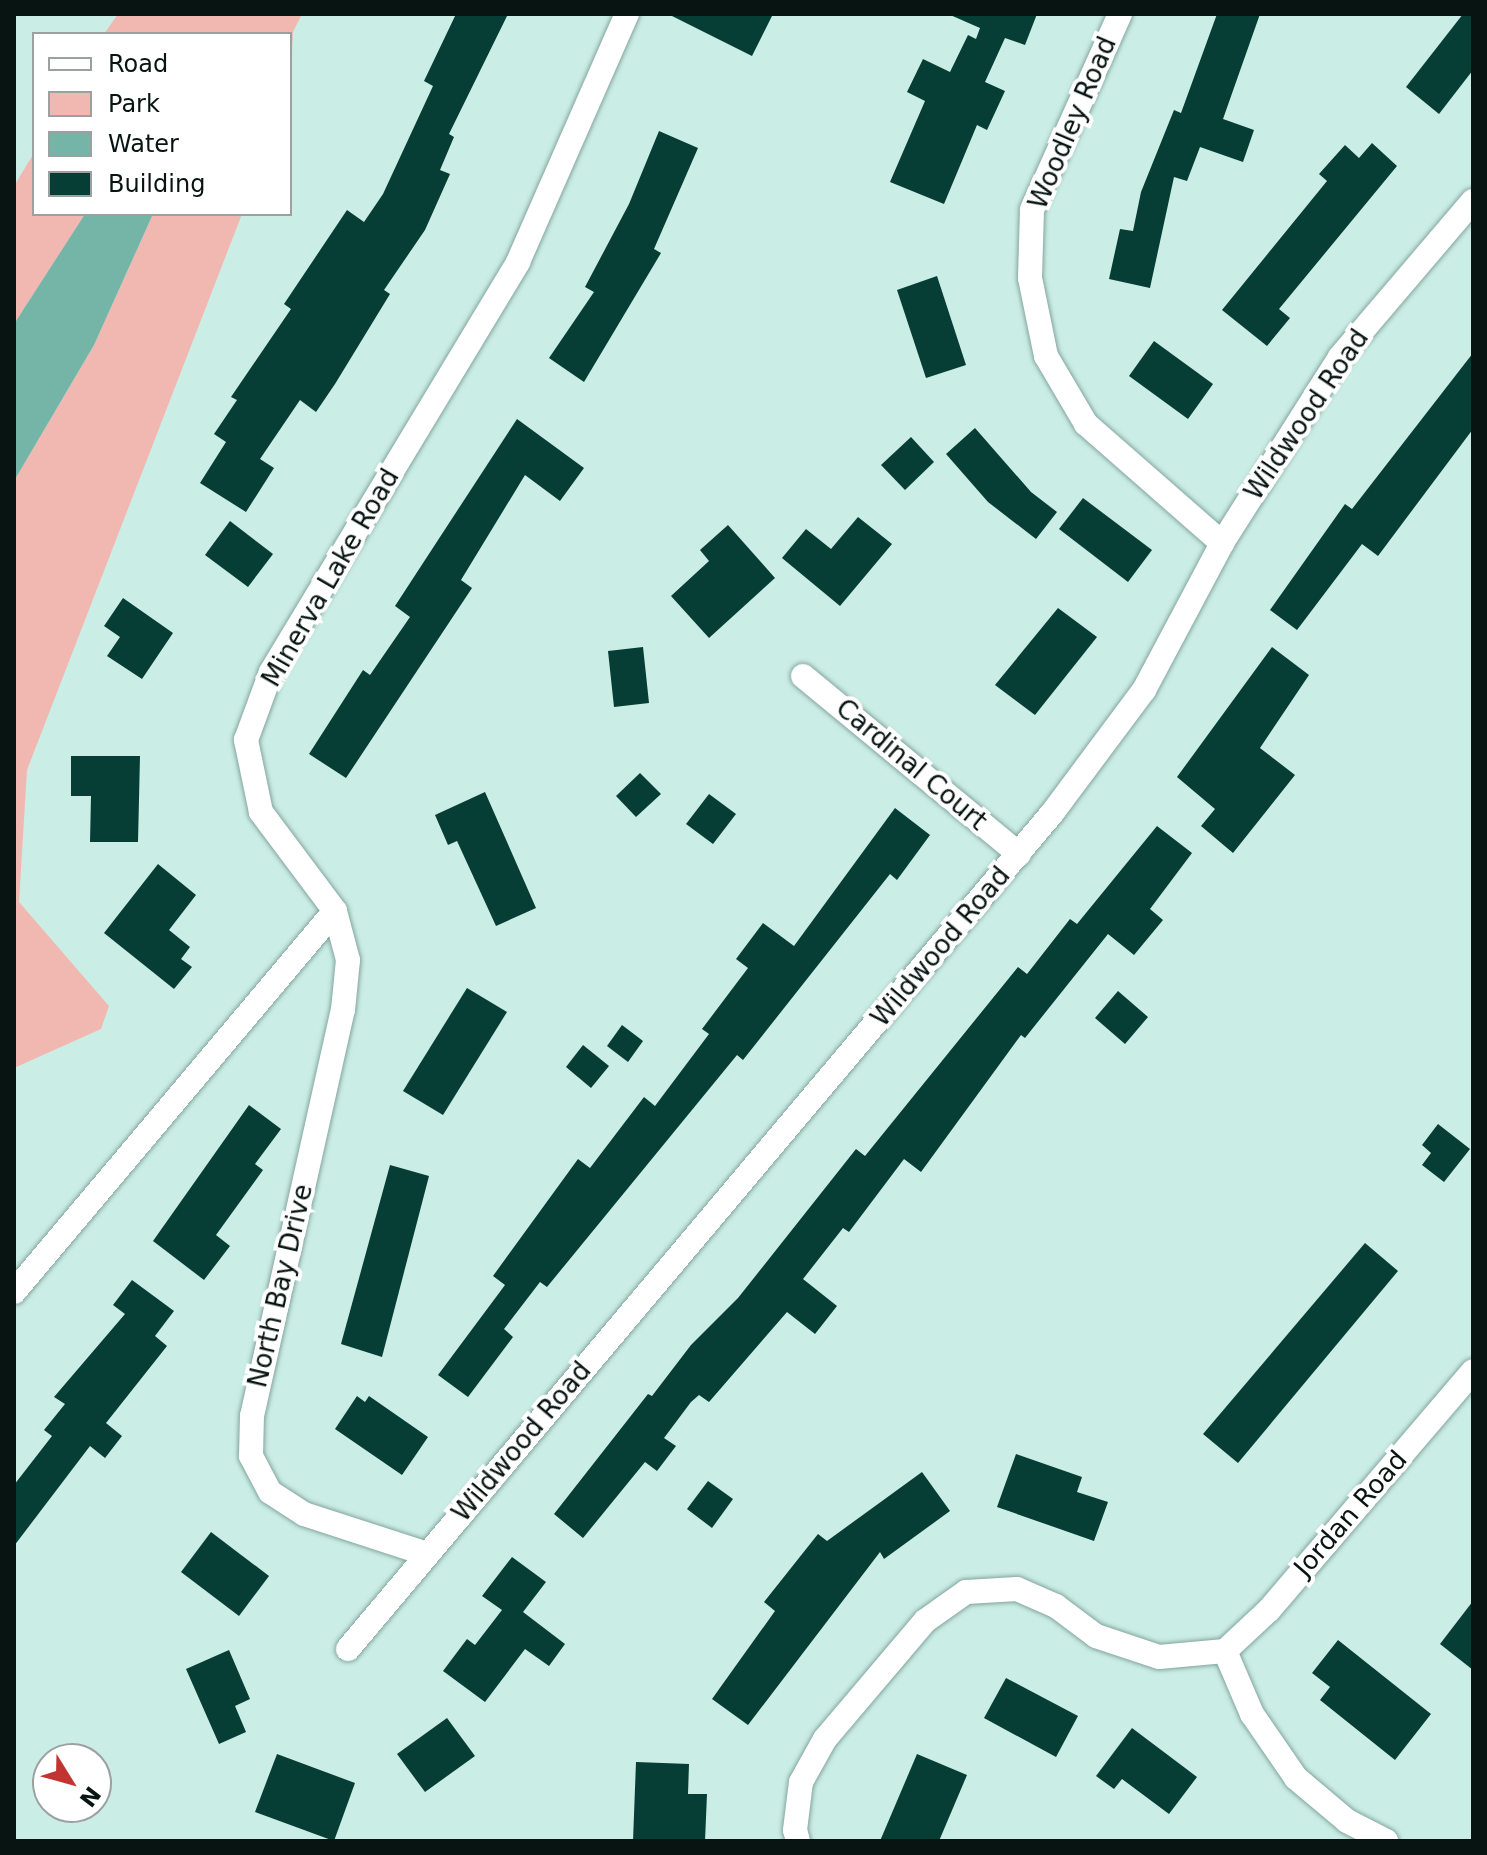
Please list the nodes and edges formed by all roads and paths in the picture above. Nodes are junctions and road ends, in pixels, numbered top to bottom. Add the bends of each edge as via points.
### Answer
1 (627, 14) edge
2 (1120, 14) edge
3 (1473, 201) edge
4 (1222, 543) junction
5 (803, 676) dead end
6 (1019, 854) junction
7 (335, 911) junction
8 (14, 1292) edge
9 (1473, 1371) edge
10 (427, 1554) junction
11 (348, 1649) dead end
12 (1225, 1651) junction
13 (798, 1841) edge
14 (1386, 1841) edge

1 - 7 street, Minerva Lake Road via 518,262 271,672 246,740 261,812
2 - 4 street, Woodley Road via 1032,210 1030,278 1046,356 1086,424
3 - 4 street, Wildwood Road via 1340,357
4 - 6 street, Wildwood Road via 1144,690
5 - 6 street, Cardinal Court
6 - 10 street, Wildwood Road
7 - 8 street
7 - 10 street, North Bay Drive via 348,960 343,1010 252,1416 251,1456 270,1492 304,1514
9 - 12 street, Jordan Road via 1269,1610
10 - 11 street, Wildwood Road
12 - 13 street via 1159,1657 1096,1636 1056,1606 1017,1589 966,1592 925,1621 825,1739 801,1782
12 - 14 street via 1252,1714 1296,1778 1347,1821

